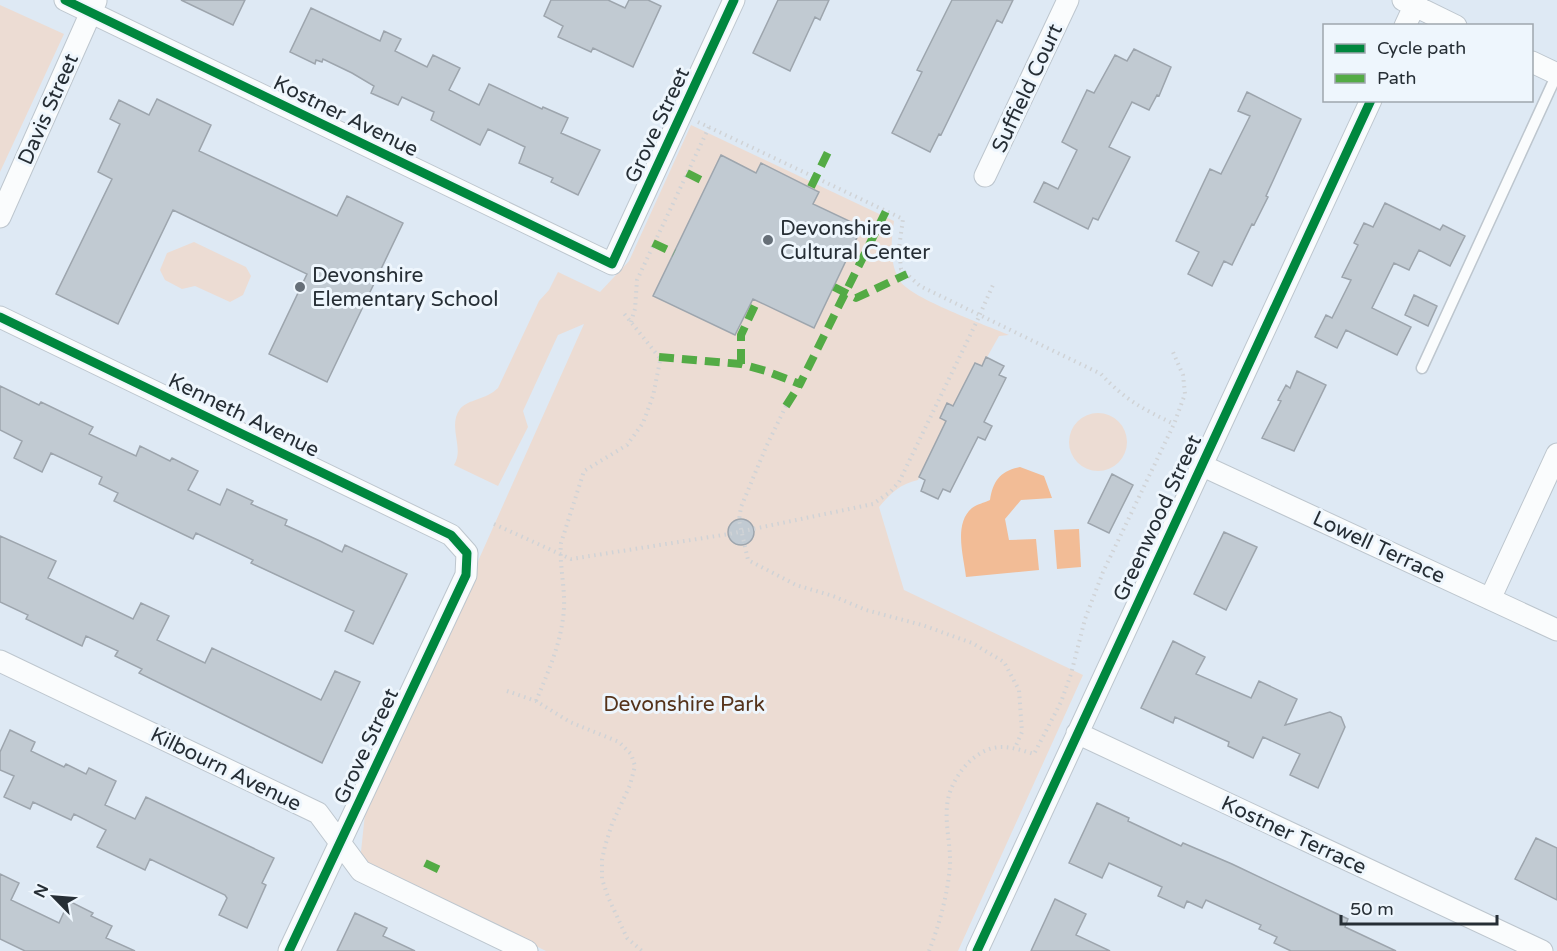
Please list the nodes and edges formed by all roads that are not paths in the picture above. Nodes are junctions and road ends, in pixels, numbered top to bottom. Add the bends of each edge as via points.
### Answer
1 (65, 0) edge
2 (734, 0) edge
3 (1068, 0) edge
4 (1412, 2) edge
5 (94, 6) edge
6 (1406, 24) edge
7 (1451, 24) edge
8 (1533, 62) edge
9 (1557, 74) edge
10 (1370, 102) edge
11 (985, 176) dead end
12 (0, 217) edge
13 (612, 264) joint
14 (0, 316) edge
15 (1422, 368) dead end
16 (1557, 454) edge
17 (1201, 465) junction
18 (467, 553) joint
19 (1490, 599) junction
20 (1557, 630) edge
21 (0, 661) edge
22 (1077, 733) junction
23 (340, 843) junction
24 (290, 951) edge
25 (527, 951) edge
26 (977, 951) edge
27 (1542, 951) edge

1 - 5 street, Kostner Avenue
2 - 13 street, Grove Street
3 - 11 street, Suffield Court
4 - 6 street
4 - 7 street
5 - 12 street, Davis Street
5 - 13 street, Kostner Avenue
8 - 9 street
9 - 15 lane
10 - 17 street, Greenwood Street
14 - 18 street, Kenneth Avenue via 451,535
16 - 19 street
17 - 19 street, Lowell Terrace
17 - 22 street, Greenwood Street
18 - 23 street, Grove Street via 466,575
19 - 20 street, Lowell Terrace
21 - 23 street, Kilbourn Avenue via 318,813
22 - 26 street, Greenwood Street
22 - 27 street, Kostner Terrace
23 - 24 street, Grove Street
23 - 25 street, Kilbourn Avenue via 361,871

